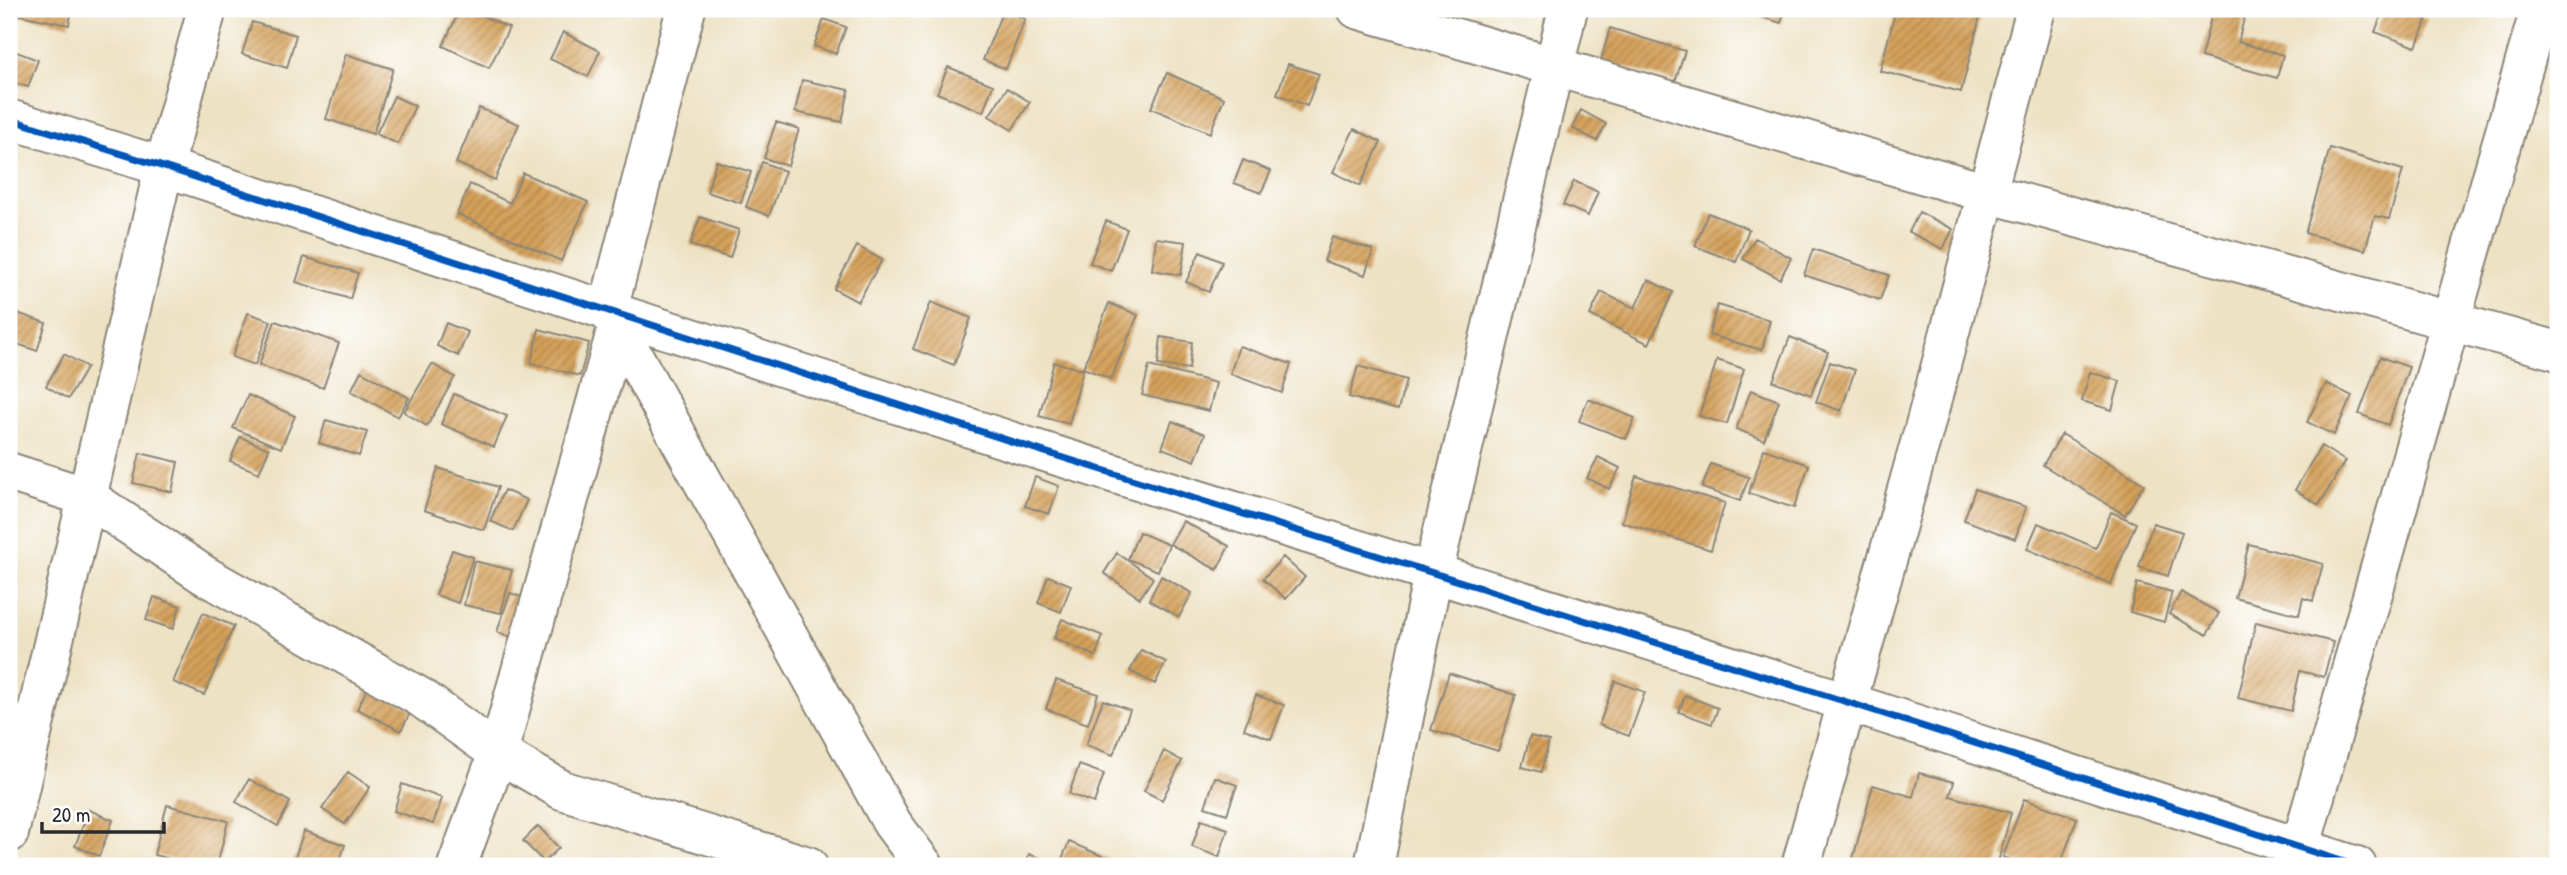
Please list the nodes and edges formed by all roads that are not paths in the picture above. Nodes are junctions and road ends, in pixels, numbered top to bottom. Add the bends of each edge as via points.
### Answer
1 (207, 9) edge
2 (686, 9) edge
3 (1357, 9) edge
4 (1569, 9) edge
5 (2036, 9) edge
6 (2540, 9) edge
7 (1554, 66) junction
8 (9, 119) edge
9 (164, 167) junction
10 (1987, 193) junction
11 (613, 319) junction
12 (2451, 320) junction
13 (2558, 351) edge
14 (9, 472) edge
15 (87, 497) junction
16 (1433, 573) junction
17 (1847, 702) junction
18 (498, 753) junction
19 (9, 833) edge
20 (2298, 858) edge
21 (457, 866) edge
22 (808, 866) edge
23 (924, 866) edge
24 (1374, 866) edge
25 (1801, 866) edge
26 (2357, 866) edge

1 - 9 street
2 - 11 street
3 - 7 street
4 - 7 street
5 - 10 street
6 - 12 street
7 - 10 street
7 - 16 street
8 - 9 street
9 - 11 street
9 - 15 street
10 - 12 street
10 - 17 street
11 - 16 street
11 - 18 street
11 - 23 street via 892,823
12 - 13 street
12 - 20 street
14 - 15 street
15 - 18 street via 204,575 420,696
15 - 19 street
16 - 17 street
16 - 24 street
17 - 20 street
17 - 25 street
18 - 21 street
18 - 22 street via 562,790
20 - 26 street

